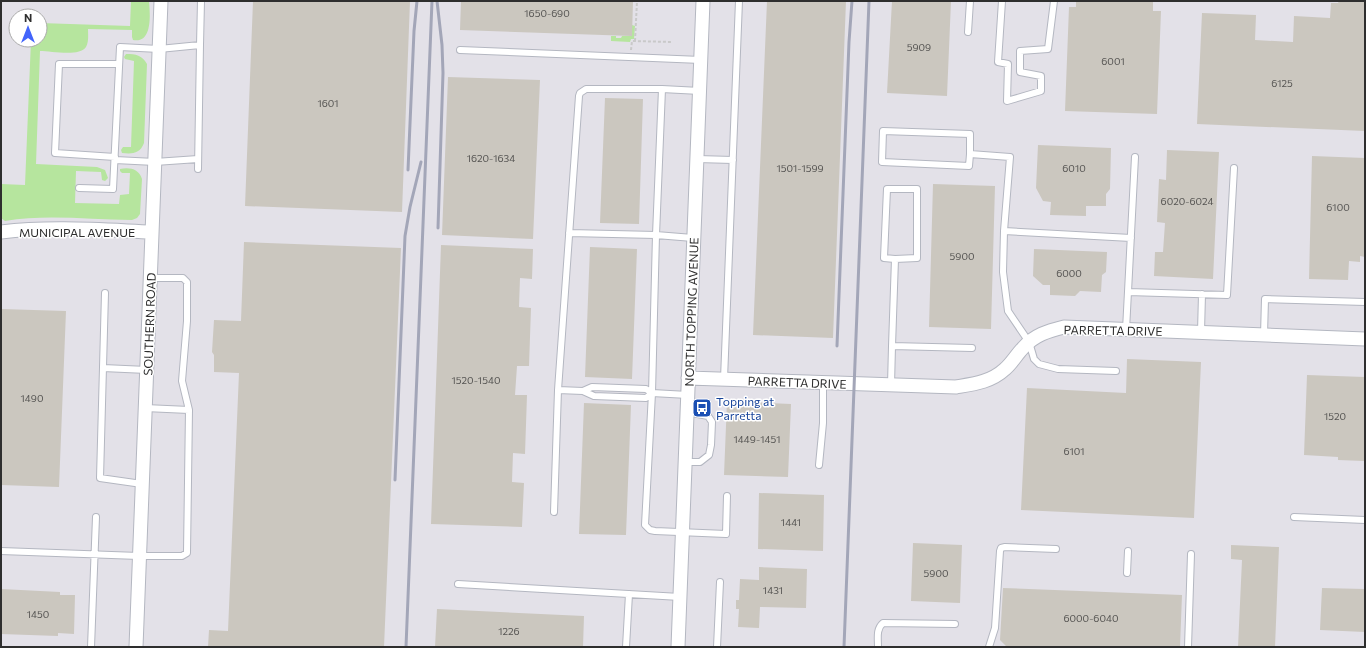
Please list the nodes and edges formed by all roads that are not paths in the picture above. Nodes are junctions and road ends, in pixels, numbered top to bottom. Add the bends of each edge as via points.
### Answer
1 (161, 1) edge
2 (201, 1) edge
3 (703, 1) edge
4 (739, 1) edge
5 (970, 1) edge
6 (1002, 1) edge
7 (1054, 1) edge
8 (968, 32) dead end
9 (200, 45) junction
10 (159, 48) junction
11 (460, 50) dead end
12 (701, 60) junction
13 (119, 64) junction
14 (662, 89) junction
15 (700, 91) junction
16 (970, 154) junction
17 (1135, 157) dead end
18 (115, 159) junction
19 (198, 159) junction
20 (697, 159) junction
21 (733, 160) junction
22 (155, 162) junction
23 (1234, 168) dead end
24 (198, 169) dead end
25 (79, 188) dead end
26 (1004, 231) junction
27 (1, 232) edge
28 (152, 232) junction
29 (569, 233) junction
30 (656, 235) junction
31 (693, 238) junction
32 (1131, 238) junction
33 (895, 259) junction
34 (150, 278) junction
35 (1128, 292) junction
36 (105, 293) dead end
37 (1202, 294) junction
38 (1365, 302) edge
39 (1126, 330) junction
40 (1201, 332) junction
41 (1264, 335) junction
42 (1365, 338) edge
43 (1029, 342) junction
44 (892, 346) junction
45 (972, 348) dead end
46 (103, 368) junction
47 (147, 370) junction
48 (1116, 371) dead end
49 (688, 378) junction
50 (724, 379) junction
51 (823, 383) junction
52 (891, 385) junction
53 (558, 390) junction
54 (583, 391) junction
55 (652, 393) junction
56 (688, 395) junction
57 (145, 408) junction
58 (189, 410) junction
59 (687, 412) junction
60 (685, 462) junction
61 (819, 465) dead end
62 (142, 484) junction
63 (727, 496) dead end
64 (554, 512) dead end
65 (96, 517) dead end
66 (1294, 517) dead end
67 (1365, 520) edge
68 (683, 531) junction
69 (1056, 549) dead end
70 (1, 551) edge
71 (1128, 551) dead end
72 (1191, 554) dead end
73 (94, 555) junction
74 (139, 556) junction
75 (1128, 573) dead end
76 (720, 582) dead end
77 (458, 584) dead end
78 (629, 594) junction
79 (680, 597) junction
80 (955, 624) dead end
81 (90, 647) edge
82 (136, 647) edge
83 (626, 647) edge
84 (678, 647) edge
85 (686, 647) edge
86 (717, 647) edge
87 (878, 647) edge
88 (989, 647) edge
89 (1188, 647) edge

1 - 10 street, SOUTHERN ROAD
2 - 9 lane
3 - 12 street, NORTH TOPPING AVENUE
4 - 21 lane
5 - 8 lane
6 - 7 lane via 998,62 1008,64 1007,101 1041,91 1041,76 1020,72 1020,51 1048,49
9 - 10 lane
9 - 19 lane
10 - 13 lane via 120,47
10 - 22 street, SOUTHERN ROAD
11 - 12 lane
12 - 15 street, NORTH TOPPING AVENUE
13 - 18 lane
13 - 18 lane via 59,64 55,153
14 - 15 lane
14 - 29 lane via 586,89 580,93
14 - 30 lane
15 - 20 street, NORTH TOPPING AVENUE
16 - 16 lane via 969,166 882,162 882,130 970,134
16 - 26 lane via 1010,157
17 - 32 lane
18 - 22 lane
18 - 25 lane via 113,189
19 - 22 lane
19 - 24 lane
20 - 21 lane
20 - 31 street, NORTH TOPPING AVENUE
21 - 50 lane
22 - 28 street, SOUTHERN ROAD
23 - 37 lane via 1227,295
26 - 32 lane
26 - 43 lane via 1003,272 1008,311
27 - 28 street, MUNICIPAL AVENUE via 60,229
28 - 34 street, SOUTHERN ROAD
29 - 30 lane
29 - 53 lane
30 - 31 lane
30 - 55 lane
31 - 49 street, NORTH TOPPING AVENUE
32 - 35 lane
33 - 33 lane via 916,258 917,190 887,190 884,258
33 - 44 lane
34 - 47 street, SOUTHERN ROAD
34 - 58 lane via 183,278 187,282 182,381
35 - 37 lane
35 - 39 lane
36 - 46 lane
37 - 40 lane
38 - 41 lane via 1266,299
39 - 40 street, PARRETTA DRIVE
39 - 43 street, PARRETTA DRIVE via 1064,327 1036,336
40 - 41 street, PARRETTA DRIVE
41 - 42 street, PARRETTA DRIVE
43 - 48 lane via 1034,359 1039,364 1058,370
43 - 52 street, PARRETTA DRIVE via 1006,369 977,384
44 - 45 lane
44 - 52 lane
46 - 47 lane
46 - 62 lane via 100,478
47 - 57 street, SOUTHERN ROAD
49 - 50 street, PARRETTA DRIVE
49 - 56 street, NORTH TOPPING AVENUE
50 - 51 street, PARRETTA DRIVE
51 - 52 street, PARRETTA DRIVE
51 - 61 lane
53 - 54 lane
53 - 64 lane
54 - 55 lane via 600,387 646,389
54 - 55 lane via 594,396 646,398
55 - 56 lane
55 - 68 lane via 645,525 655,531
56 - 59 street, NORTH TOPPING AVENUE
57 - 58 lane
57 - 62 street, SOUTHERN ROAD
58 - 74 lane via 186,553 182,556
59 - 60 street, NORTH TOPPING AVENUE
59 - 60 lane via 708,416 712,422 709,455 700,462
60 - 68 street, NORTH TOPPING AVENUE
62 - 74 street, SOUTHERN ROAD
63 - 68 lane via 726,534
65 - 73 lane
66 - 67 lane
68 - 79 street, NORTH TOPPING AVENUE
69 - 88 lane via 1001,548 995,628
70 - 73 lane
71 - 75 lane
72 - 89 lane
73 - 74 lane
73 - 81 lane
74 - 82 street, SOUTHERN ROAD
76 - 86 lane
77 - 78 lane
78 - 79 lane
78 - 83 lane
79 - 84 street, NORTH TOPPING AVENUE
80 - 87 lane via 884,623 878,630
84 - 85 street

